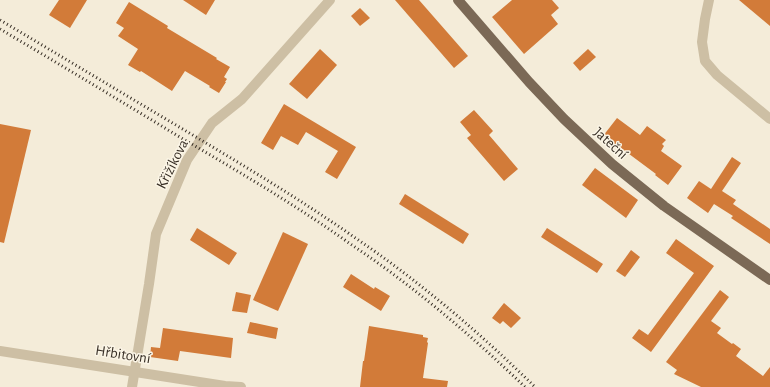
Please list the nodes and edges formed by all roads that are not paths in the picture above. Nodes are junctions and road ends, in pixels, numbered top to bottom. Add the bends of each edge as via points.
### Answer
1 (330, 0) edge
2 (458, 0) edge
3 (708, 0) edge
4 (770, 119) edge
5 (770, 280) edge
6 (0, 351) edge
7 (135, 371) junction
8 (132, 387) edge
9 (241, 387) edge

1 - 7 street, Křižíkova via 242,99 212,123 187,160 156,234
2 - 5 main road, Jateční via 529,82 612,164 664,206
3 - 4 street via 702,42 705,60 717,75
6 - 7 street, Hřbitovní
7 - 8 street, Křižíkova
7 - 9 street, Hřbitovní

